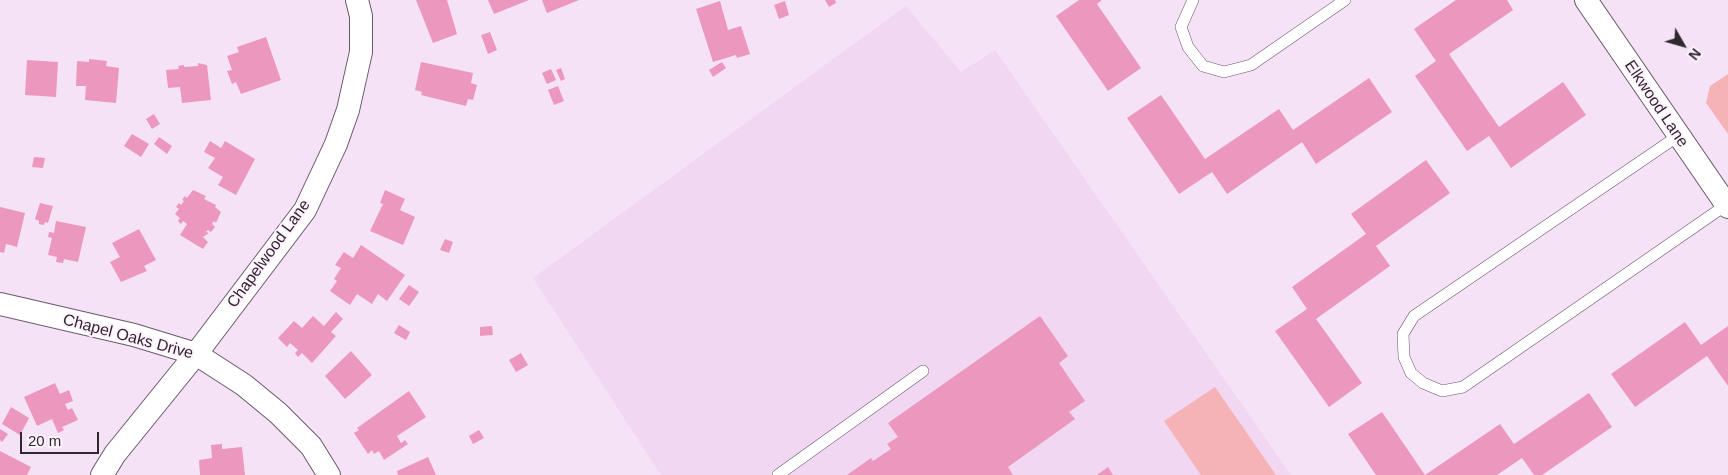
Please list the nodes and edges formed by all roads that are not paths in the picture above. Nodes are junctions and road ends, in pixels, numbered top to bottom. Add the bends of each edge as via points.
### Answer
1 (357, 0) edge
2 (1193, 0) edge
3 (1345, 0) edge
4 (1586, 0) edge
5 (1678, 136) junction
6 (1727, 206) edge
7 (0, 304) edge
8 (196, 354) junction
9 (923, 371) dead end
10 (102, 475) edge
11 (329, 475) edge
12 (778, 475) edge

1 - 8 street, Chapelwood Lane via 361,16 361,52 348,110 336,144 305,210
2 - 3 lane via 1181,26 1188,47 1203,66 1224,72 1251,65
4 - 5 street, Elkwood Lane
5 - 6 street, Elkwood Lane
5 - 6 lane via 1414,316 1403,334 1404,357 1411,373 1423,383 1442,390 1463,387
7 - 8 street, Chapel Oaks Drive via 134,335
8 - 10 street, Chapelwood Lane via 115,454
8 - 11 street, Chapel Oaks Drive via 244,385 278,413 311,446
9 - 12 lane

